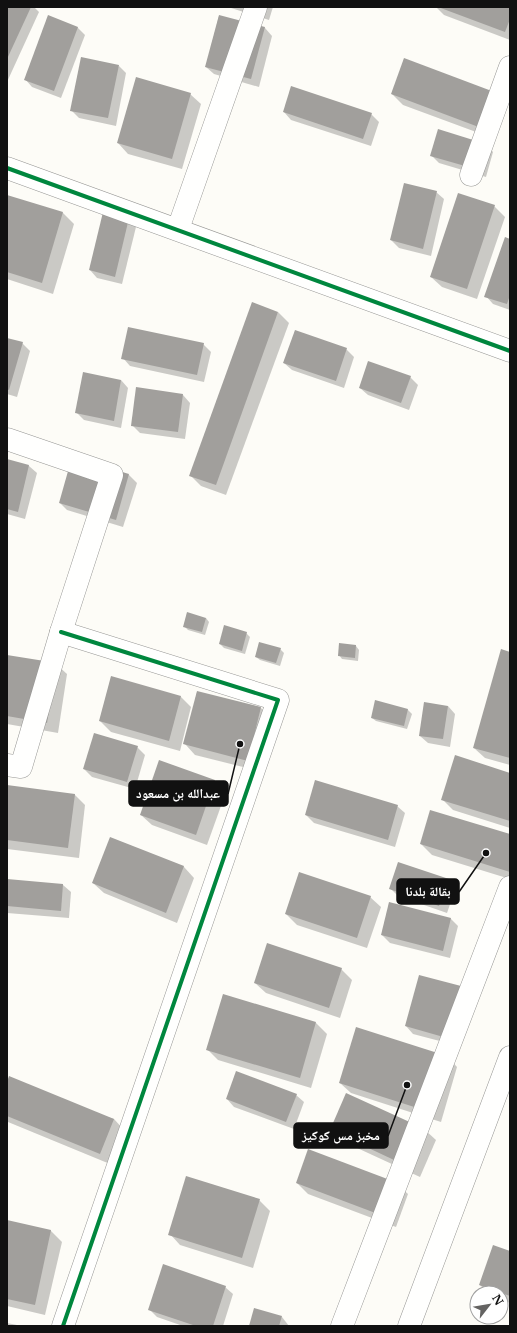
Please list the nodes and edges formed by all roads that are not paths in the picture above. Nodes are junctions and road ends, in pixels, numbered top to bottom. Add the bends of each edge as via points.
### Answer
1 (256, 7) edge
2 (510, 67) edge
3 (7, 168) edge
4 (471, 175) dead end
5 (178, 229) junction
6 (510, 351) edge
7 (7, 439) edge
8 (61, 632) junction
9 (7, 765) edge
10 (510, 887) edge
11 (510, 1057) edge
12 (63, 1326) edge
13 (342, 1326) edge
14 (409, 1326) edge

1 - 5 street
2 - 4 street
3 - 5 street
5 - 6 street
7 - 8 street via 112,475
8 - 9 street via 21,767
8 - 12 street via 278,700
10 - 13 street
11 - 14 street

